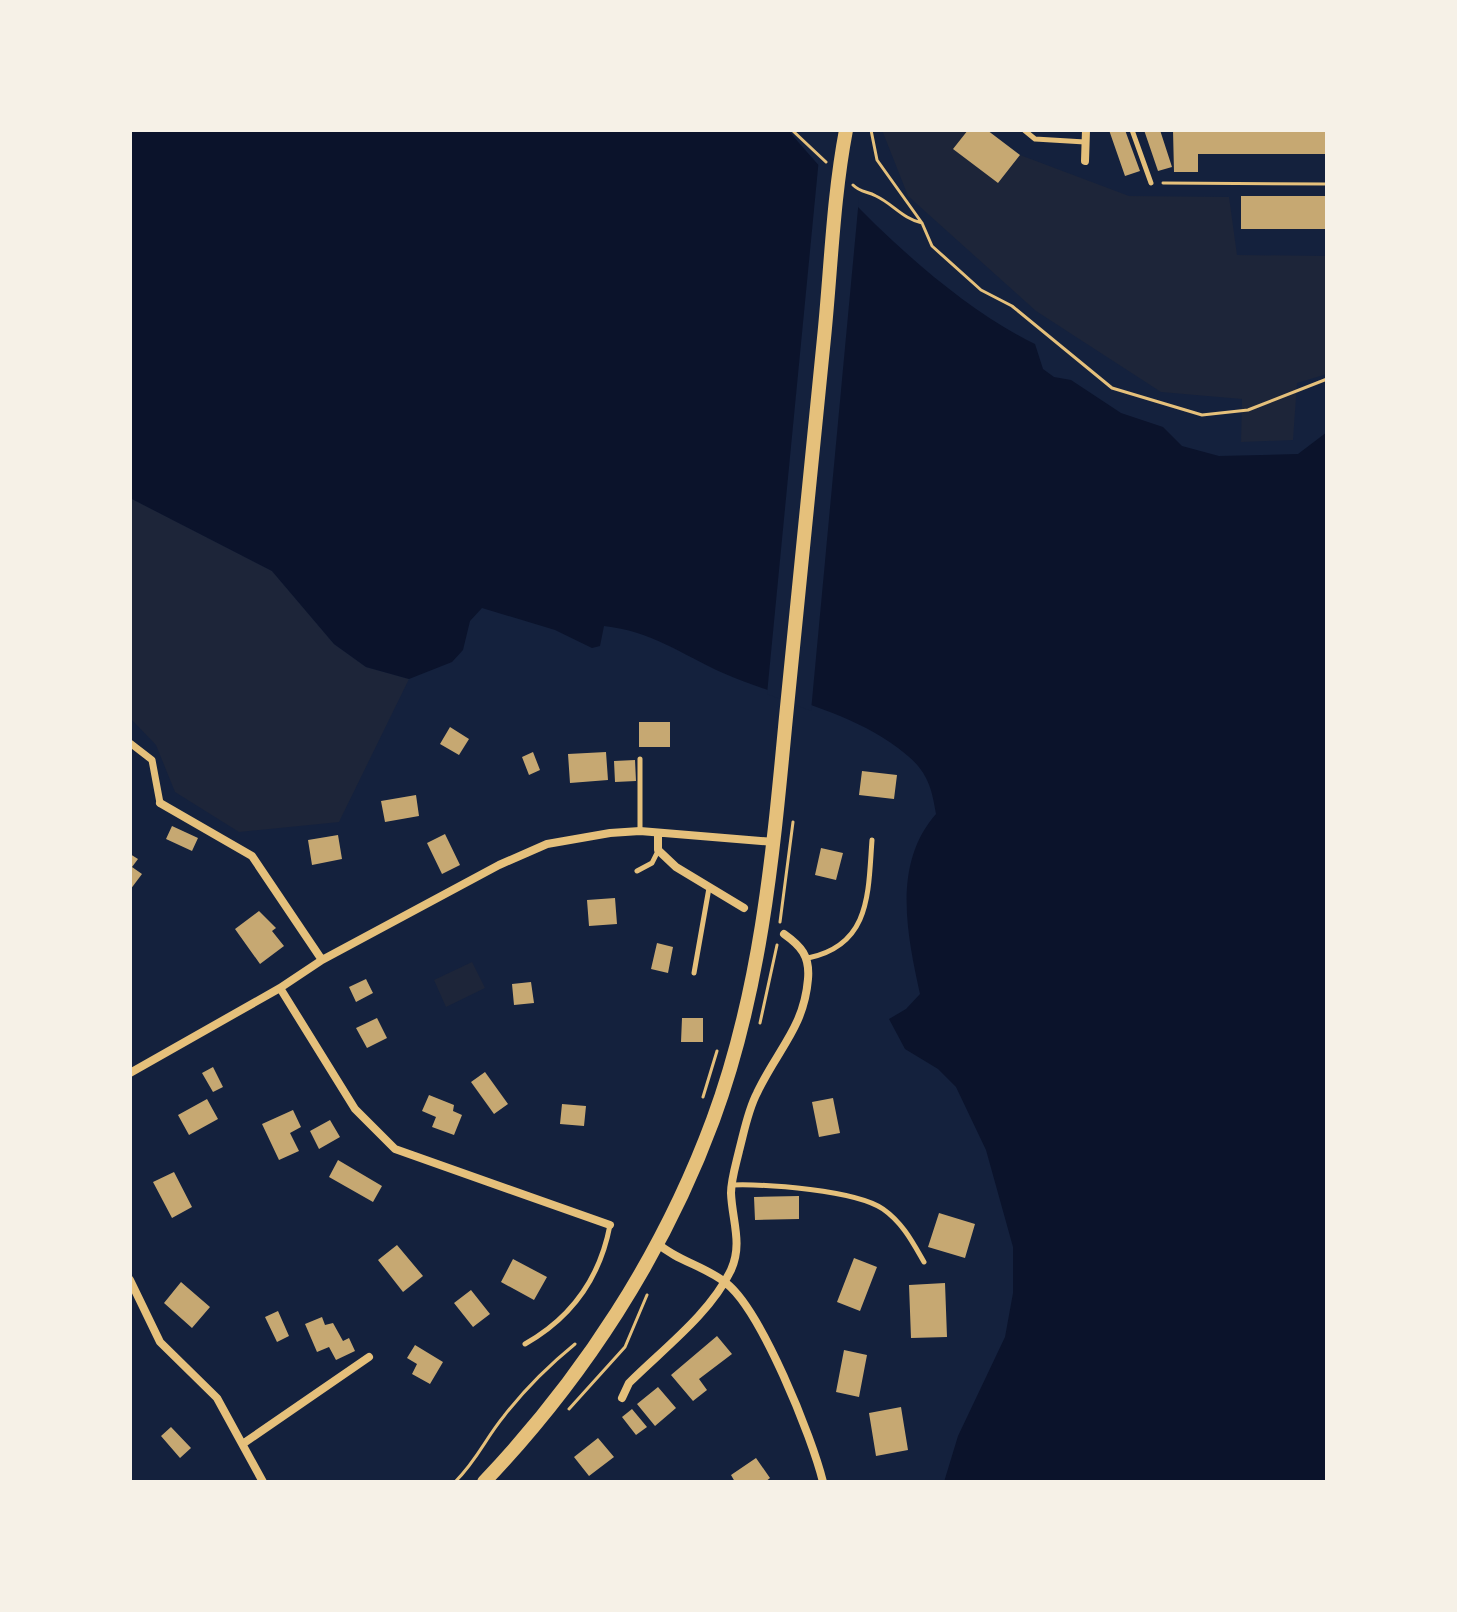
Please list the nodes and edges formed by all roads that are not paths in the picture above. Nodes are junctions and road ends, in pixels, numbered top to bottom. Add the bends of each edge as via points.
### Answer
1 (1024, 130) edge
2 (1086, 130) edge
3 (1132, 130) edge
4 (844, 136) edge
5 (1085, 142) junction
6 (1085, 161) dead end
7 (1151, 183) road end
8 (130, 743) edge
9 (640, 759) dead end
10 (160, 803) joint
11 (640, 831) junction
12 (658, 835) junction
13 (872, 840) dead end
14 (775, 842) junction
15 (658, 850) junction
16 (637, 871) dead end
17 (709, 887) junction
18 (744, 908) dead end
19 (784, 934) dead end
20 (808, 958) junction
21 (322, 960) junction
22 (694, 973) dead end
23 (280, 988) junction
24 (130, 1073) edge
25 (732, 1185) junction
26 (610, 1225) joint
27 (657, 1243) junction
28 (924, 1262) dead end
29 (130, 1280) edge
30 (725, 1281) junction
31 (525, 1344) dead end
32 (369, 1357) dead end
33 (622, 1398) dead end
34 (244, 1443) junction
35 (263, 1482) edge
36 (484, 1482) edge
37 (823, 1482) edge

1 - 5 lane via 1035,139
2 - 5 street
3 - 7 lane
4 - 14 main road
5 - 6 street
8 - 10 street via 152,760
9 - 11 lane
10 - 21 street via 252,856
11 - 12 street
11 - 21 street via 547,844
12 - 14 street
12 - 15 street
13 - 20 lane via 862,923 829,954
14 - 27 main road via 761,943 732,1061 682,1197
15 - 16 lane via 652,863
15 - 17 street
17 - 18 street
17 - 22 lane
19 - 20 street
20 - 25 street via 797,1028 754,1097
21 - 23 street
23 - 24 street
23 - 26 street via 355,1109 395,1149
25 - 28 lane via 768,1184 867,1201 907,1231
25 - 30 street via 738,1239
26 - 31 lane via 604,1254 572,1308 554,1327
27 - 30 street
27 - 36 main road via 594,1351
29 - 34 street via 160,1342 217,1398
30 - 33 street via 629,1383
30 - 37 street via 741,1296 795,1399
32 - 34 street
34 - 35 street

